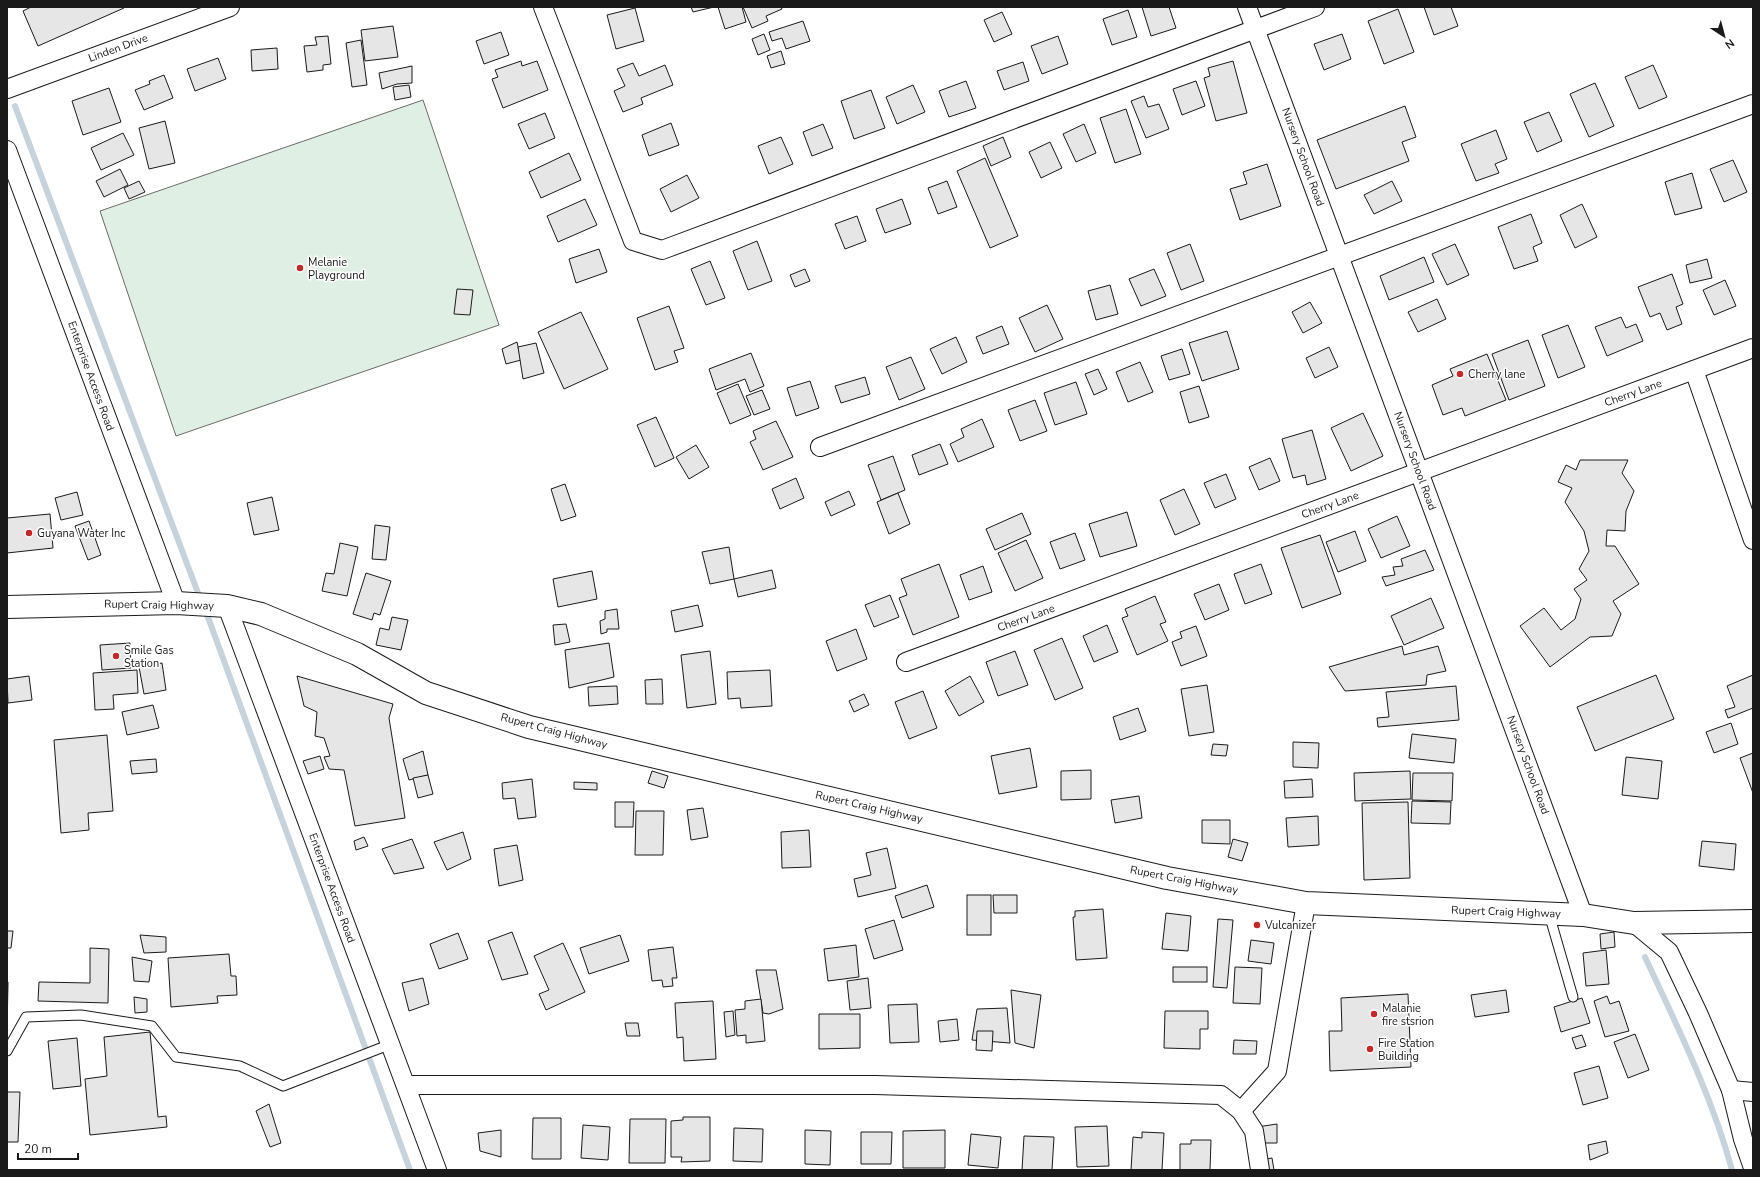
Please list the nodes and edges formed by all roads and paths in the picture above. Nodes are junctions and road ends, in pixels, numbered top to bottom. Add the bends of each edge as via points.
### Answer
1 (230, 7) edge
2 (543, 7) edge
3 (1247, 7) edge
4 (1315, 7) edge
5 (1255, 29) junction
6 (7, 89) edge
7 (1753, 104) edge
8 (7, 150) edge
9 (1340, 256) junction
10 (1753, 348) edge
11 (1694, 370) junction
12 (820, 448) dead end
13 (1420, 472) junction
14 (1753, 540) edge
15 (176, 603) junction
16 (227, 606) junction
17 (7, 607) edge
18 (906, 662) dead end
19 (1306, 903) junction
20 (1549, 914) junction
21 (1583, 915) junction
22 (1753, 921) edge
23 (1634, 922) junction
24 (1573, 997) dead end
25 (391, 1044) junction
26 (7, 1051) edge
27 (406, 1085) junction
28 (1731, 1090) junction
29 (1753, 1092) edge
30 (1241, 1110) junction
31 (1753, 1168) edge
32 (437, 1170) edge
33 (1260, 1170) edge

1 - 6 street, Linden Drive
2 - 5 street via 633,241 662,250
3 - 5 street, Nursery School Road
4 - 5 street
5 - 9 street, Nursery School Road
7 - 9 street
8 - 15 street, Enterprise Access Road
9 - 12 street
9 - 13 street, Nursery School Road
10 - 11 street, Cherry Lane
11 - 13 street, Cherry Lane
11 - 14 street
13 - 18 street, Cherry Lane
13 - 21 street, Nursery School Road
15 - 16 main road, Rupert Craig Highway
15 - 17 main road, Rupert Craig Highway
16 - 19 main road, Rupert Craig Highway via 261,614 357,654 426,693 529,726 1167,878
16 - 25 street, Enterprise Access Road
19 - 20 main road, Rupert Craig Highway
19 - 30 street via 1277,1072
20 - 21 main road, Rupert Craig Highway
20 - 24 lane
21 - 23 main road, Rupert Craig Highway
22 - 23 main road, Rupert Craig Highway
23 - 28 street via 1669,952
25 - 26 lane via 283,1086 240,1066 176,1057 152,1026 81,1015 26,1017
25 - 27 street, Enterprise Access Road
27 - 30 street via 883,1085 1221,1096
27 - 32 street, Enterprise Access Road
28 - 29 street
28 - 31 street
30 - 33 street via 1254,1131

